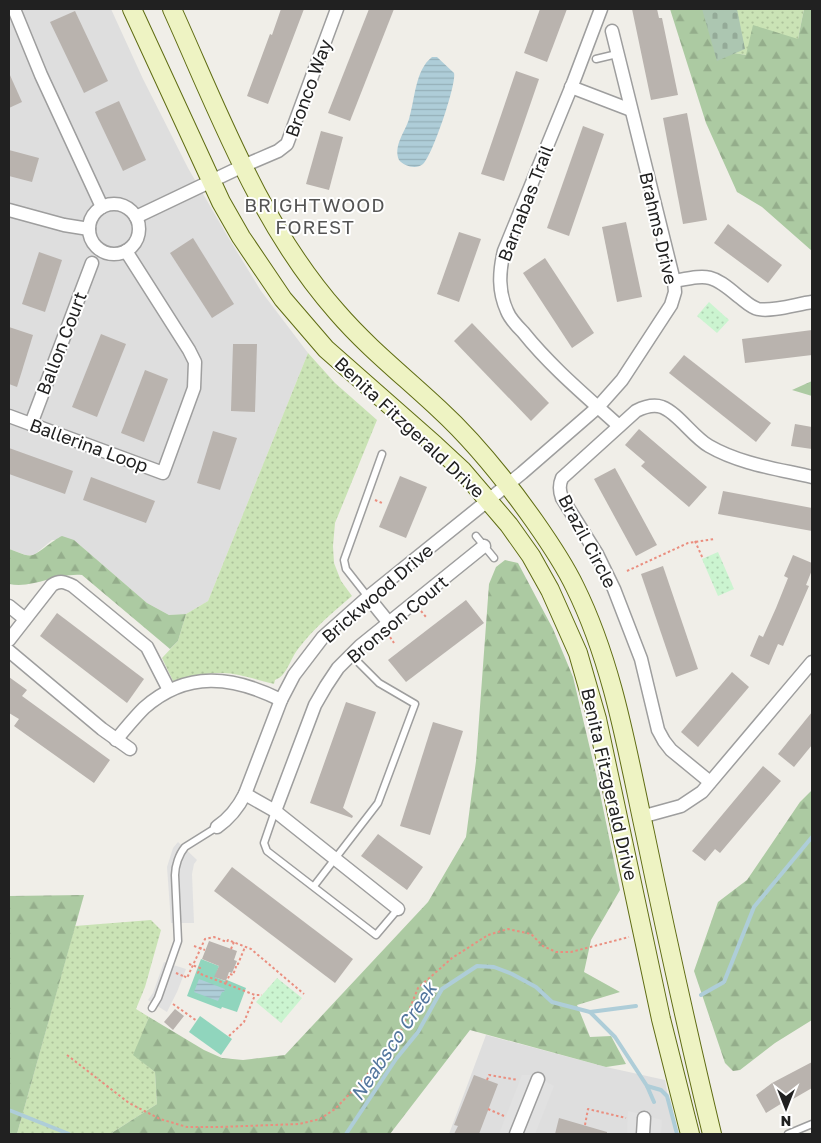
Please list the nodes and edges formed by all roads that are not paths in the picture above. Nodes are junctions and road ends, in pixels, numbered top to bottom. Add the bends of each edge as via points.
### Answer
1 (14, 9) edge
2 (132, 9) edge
3 (172, 9) edge
4 (337, 9) edge
5 (601, 9) edge
6 (612, 31) dead end
7 (617, 54) junction
8 (596, 59) dead end
9 (571, 87) junction
10 (631, 110) junction
11 (243, 166) junction
12 (212, 181) junction
13 (102, 207) junction
14 (9, 210) edge
15 (136, 217) junction
16 (89, 230) junction
17 (126, 251) junction
18 (92, 263) dead end
19 (674, 282) junction
20 (812, 302) edge
21 (598, 407) junction
22 (9, 416) edge
23 (31, 424) junction
24 (619, 426) junction
25 (382, 454) dead end
26 (812, 477) edge
27 (508, 484) junction
28 (489, 500) junction
29 (480, 541) joint
30 (494, 558) dead end
31 (368, 597) junction
32 (9, 606) edge
33 (25, 619) junction
34 (389, 623) junction
35 (9, 640) edge
36 (9, 651) edge
37 (351, 654) junction
38 (812, 662) edge
39 (169, 690) junction
40 (281, 700) junction
41 (116, 740) junction
42 (130, 749) dead end
43 (710, 782) junction
44 (245, 794) junction
45 (275, 811) junction
46 (641, 818) junction
47 (218, 827) joint
48 (335, 859) junction
49 (314, 886) junction
50 (398, 909) joint
51 (152, 1008) dead end
52 (538, 1079) dead end
53 (644, 1118) dead end
54 (812, 1124) edge
55 (516, 1134) edge
56 (643, 1134) edge
57 (690, 1134) edge
58 (712, 1134) edge
59 (788, 1134) edge

1 - 13 street
2 - 12 main road, Benita Fitzgerald Drive
3 - 11 main road, Benita Fitzgerald Drive
4 - 11 street, Bronco Way via 287,144
5 - 9 street, Barnabas Trail
6 - 7 street, Brahms Drive
7 - 8 lane
7 - 10 street, Brahms Drive
9 - 10 street
9 - 21 street, Barnabas Trail via 504,251 500,281 510,316 550,362
10 - 19 street, Brahms Drive
11 - 12 street, Bronco Way
11 - 27 main road, Benita Fitzgerald Drive via 292,253 337,312 478,448
12 - 15 street, Bronco Way
12 - 28 main road, Benita Fitzgerald Drive via 241,237 302,323 326,349 462,470
13 - 15 street via 125,206
13 - 16 street via 92,216
14 - 16 street
15 - 17 street via 137,237
16 - 17 street via 98,248 112,254
17 - 23 street, Ballerina Loop via 195,362 194,388 162,472
18 - 23 street, Ballon Court
19 - 20 street via 701,276 715,278 749,305 760,309
19 - 21 street, Brahms Drive via 675,292 666,313 622,380
21 - 24 street, Barnabas Trail
21 - 27 street, Brahms Drive
22 - 23 street, Ballerina Loop
24 - 26 street, Brazil Circle via 644,407 661,407 708,446 725,454
24 - 43 street, Brazil Circle via 562,478 559,491 614,589 641,659 658,730 671,750
25 - 31 lane via 344,560 348,572
27 - 28 street, Brickwood Drive
27 - 46 main road, Benita Fitzgerald Drive via 552,546 575,586 598,639 623,729
28 - 31 street, Brickwood Drive
28 - 57 main road, Benita Fitzgerald Drive via 509,525 550,590 578,653 597,719 661,1019
29 - 30 lane
29 - 34 street, Bronson Court
31 - 34 street
31 - 40 street, Brickwood Drive via 323,637 298,669
32 - 33 street
33 - 35 street
33 - 39 street via 52,585 67,583 147,647
34 - 37 street, Bronson Court
36 - 41 street
37 - 45 street, Bronson Court via 315,705
37 - 48 lane via 379,684 415,704 378,803
38 - 43 street
39 - 40 street via 196,681 227,681 246,685
39 - 41 street via 144,708
40 - 44 street, Brickwood Drive
41 - 42 street
43 - 46 street via 682,806
44 - 45 street
44 - 47 street, Brickwood Drive via 229,818
45 - 48 street
45 - 49 lane via 265,848
46 - 58 main road, Benita Fitzgerald Drive
47 - 51 lane via 185,847 180,854 175,871 178,941
48 - 49 lane
48 - 50 street
49 - 50 lane via 376,935
52 - 55 street
53 - 56 street
54 - 59 lane

